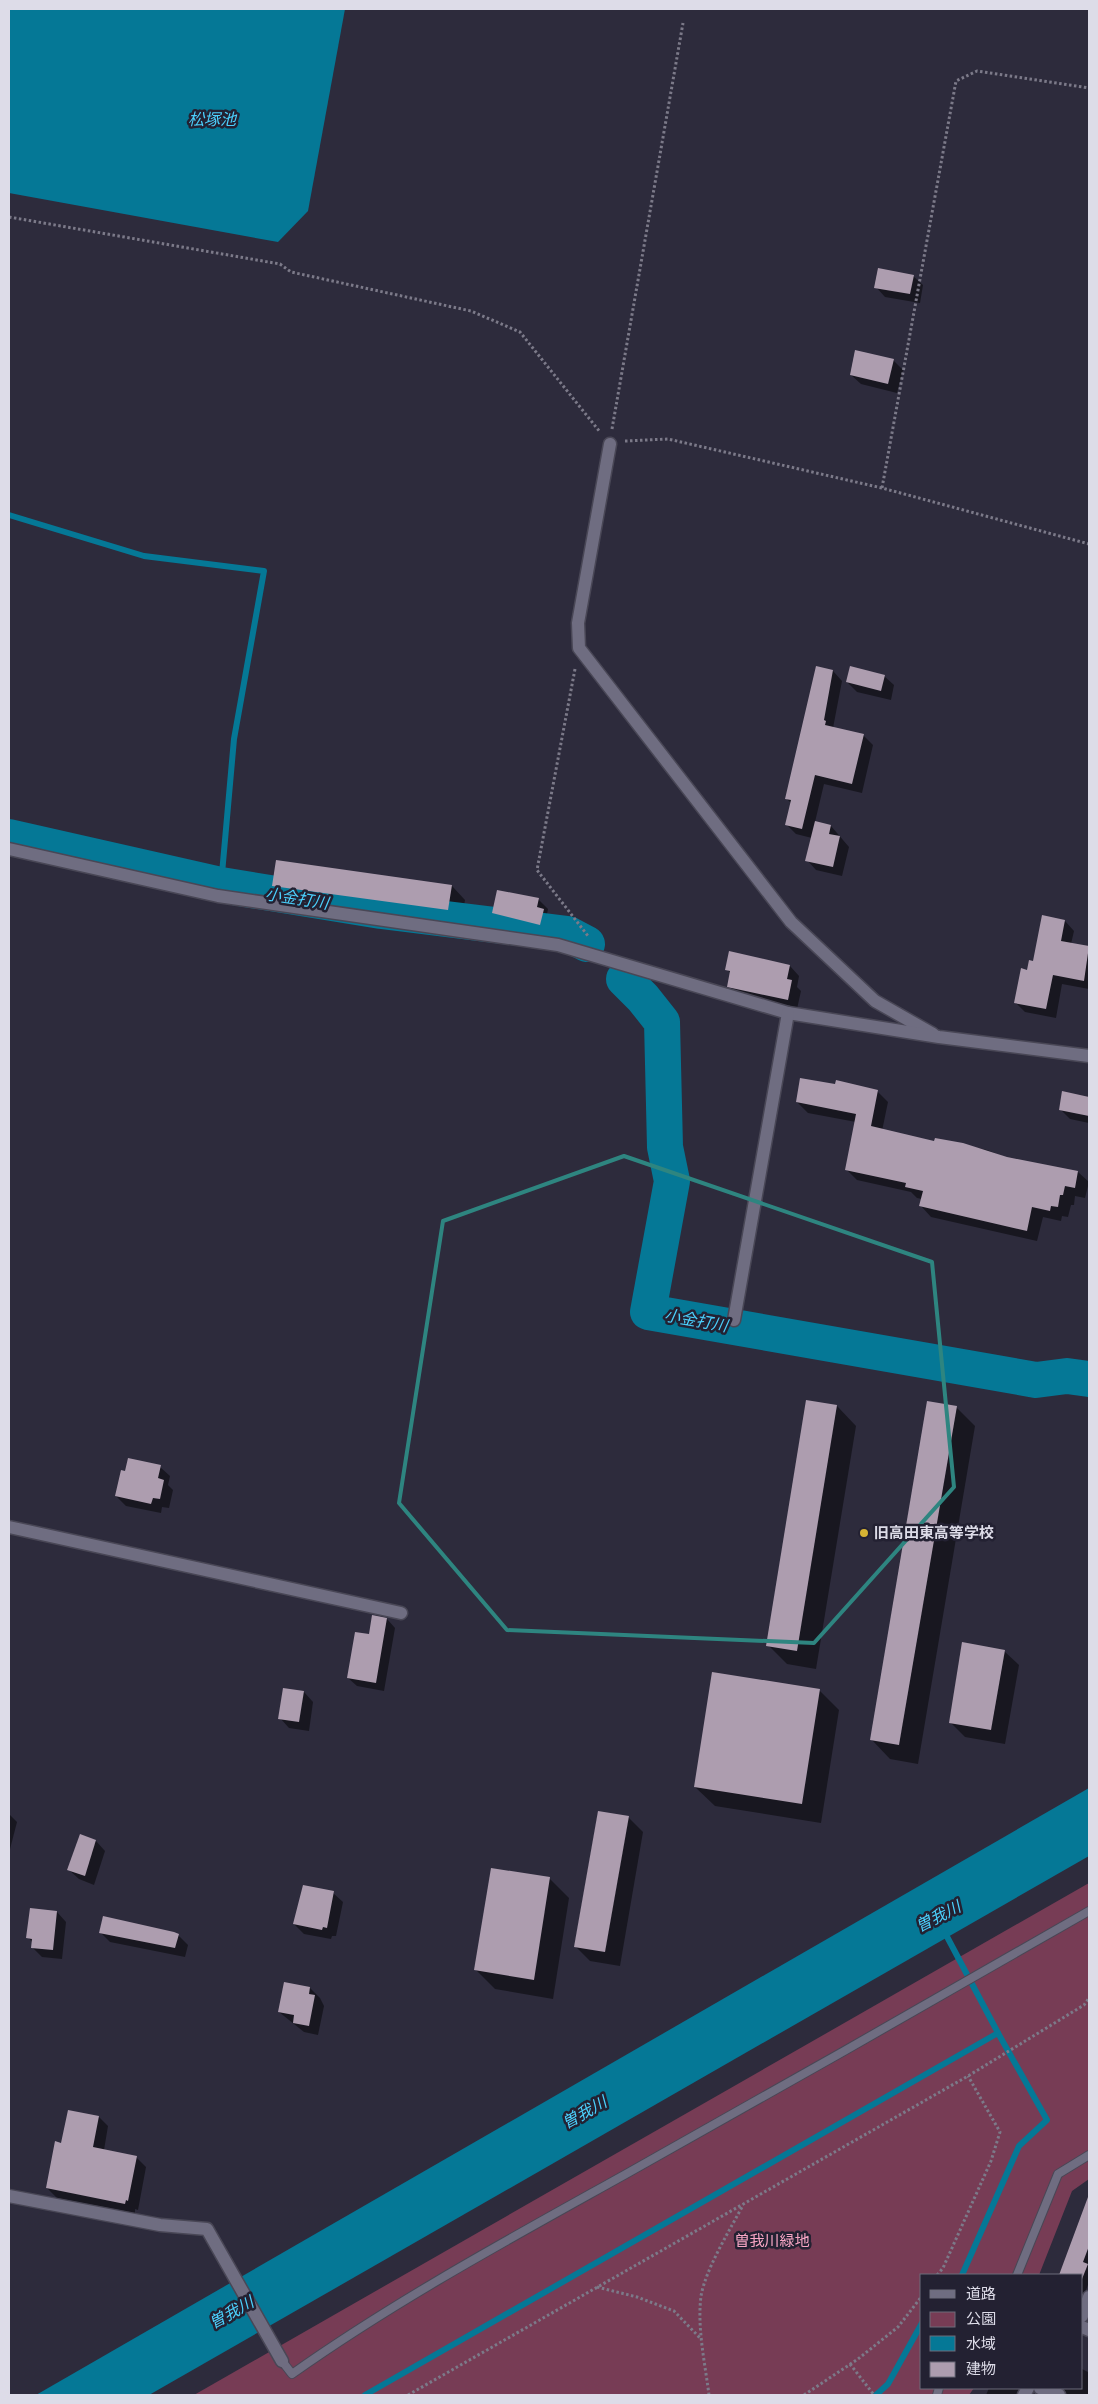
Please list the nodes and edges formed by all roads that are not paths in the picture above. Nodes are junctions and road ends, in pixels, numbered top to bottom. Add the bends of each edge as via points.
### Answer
1 (610, 444) road end
2 (9, 849) edge
3 (788, 1014) junction
4 (939, 1037) junction
5 (1089, 1056) edge
6 (734, 1320) dead end
7 (9, 1527) edge
8 (401, 1612) dead end
9 (1089, 1911) edge
10 (1089, 2155) edge
11 (9, 2196) edge
12 (1017, 2274) edge
13 (1089, 2297) edge
14 (1083, 2313) edge
15 (282, 2361) joint
16 (1043, 2389) edge
17 (1059, 2395) edge

1 - 4 street via 578,623 579,648 791,922 875,1001
2 - 3 street via 218,896 558,946
3 - 4 street
3 - 6 street
4 - 5 street
7 - 8 street
9 - 15 lane via 502,2244 327,2349 292,2374
10 - 12 lane via 1058,2174
11 - 15 street via 160,2225 207,2229
13 - 14 street
16 - 17 street

